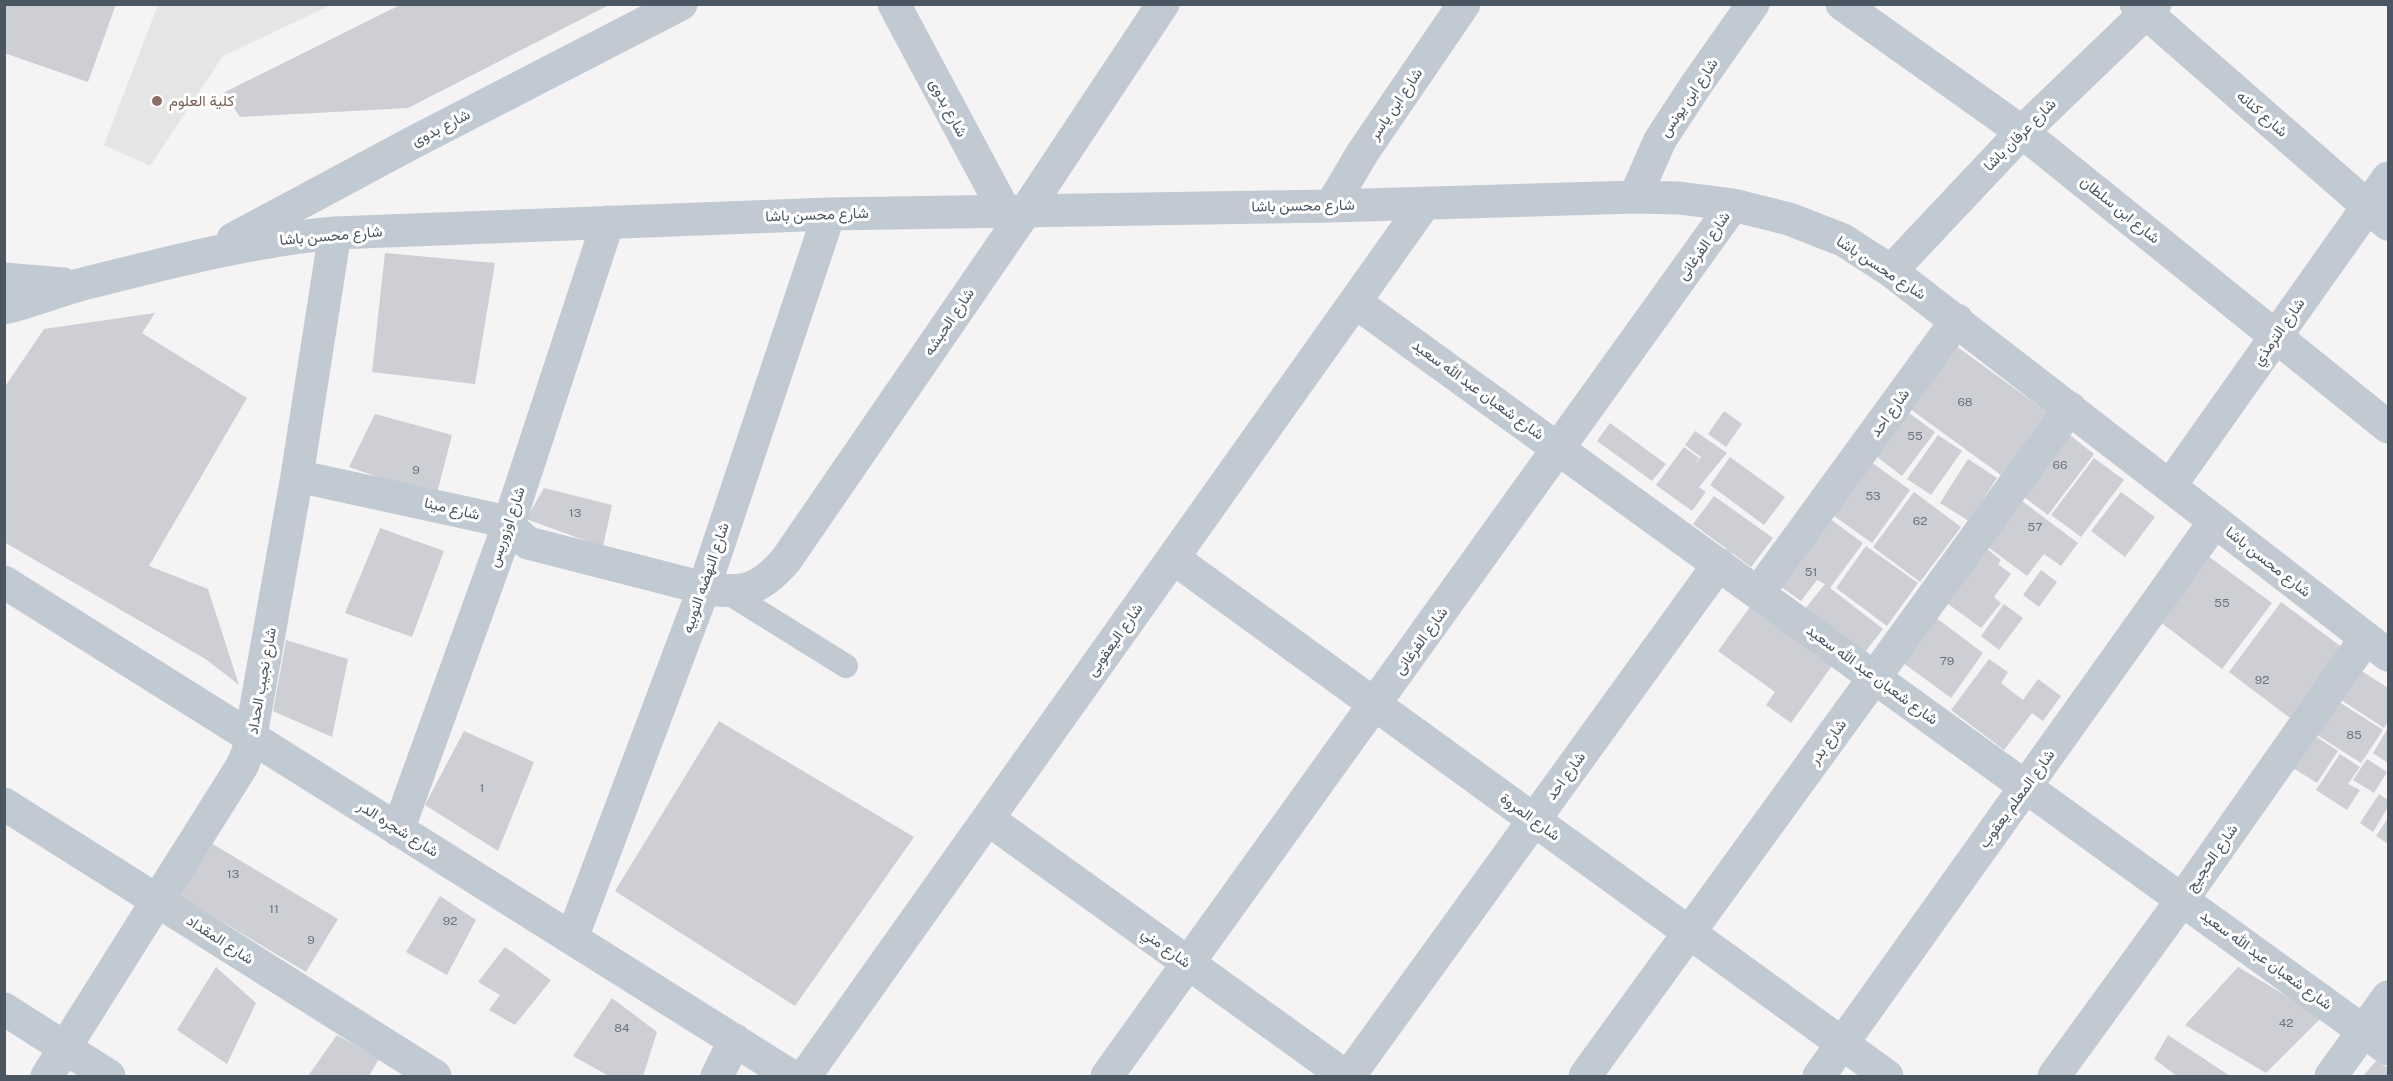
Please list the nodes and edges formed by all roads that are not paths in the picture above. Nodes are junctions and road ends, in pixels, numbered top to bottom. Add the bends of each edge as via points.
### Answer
1 (681, 4) edge
2 (894, 4) edge
3 (1163, 4) edge
4 (1464, 4) edge
5 (1753, 4) edge
6 (1842, 4) edge
7 (2146, 7) edge
8 (2022, 132) junction
9 (2388, 178) edge
10 (1635, 198) junction
11 (1425, 203) junction
12 (1733, 205) junction
13 (1331, 206) junction
14 (1015, 210) junction
15 (829, 214) junction
16 (2378, 215) edge
17 (608, 222) junction
18 (335, 233) junction
19 (202, 256) junction
20 (1891, 271) junction
21 (1355, 302) junction
22 (6, 303) edge
23 (1957, 320) junction
24 (2276, 337) junction
25 (2070, 408) junction
26 (2388, 427) edge
27 (1558, 449) junction
28 (297, 476) junction
29 (2170, 486) junction
30 (2215, 521) junction
31 (508, 526) junction
32 (1173, 558) junction
33 (1719, 564) junction
34 (4, 582) edge
35 (715, 590) junction
36 (1758, 593) junction
37 (2379, 641) edge
38 (846, 666) dead end
39 (1875, 677) junction
40 (1375, 705) junction
41 (252, 737) junction
42 (2026, 787) junction
43 (4, 804) edge
44 (988, 819) junction
45 (1534, 820) junction
46 (398, 830) junction
47 (2182, 900) junction
48 (159, 901) junction
49 (1689, 933) junction
50 (572, 938) junction
51 (1188, 964) junction
52 (2388, 997) edge
53 (4, 1009) edge
54 (735, 1040) junction
55 (2376, 1040) edge
56 (1842, 1044) junction
57 (66, 1048) junction
58 (47, 1077) edge
59 (109, 1077) edge
60 (435, 1077) edge
61 (717, 1077) edge
62 (791, 1077) edge
63 (805, 1077) edge
64 (1107, 1077) edge
65 (1347, 1077) edge
66 (1585, 1077) edge
67 (1819, 1077) edge
68 (1887, 1077) edge
69 (2054, 1077) edge
70 (2331, 1077) edge

1 - 19 street, شارع بدوى
2 - 14 street, شارع بدوى
3 - 14 street, شارع الحبشه
4 - 13 street, شارع ابن ياسر
5 - 10 street, شارع ابن يونس via 1660,140
6 - 8 street, شارع ابن سلطان
7 - 8 street, شارع عرفان باشا
7 - 16 street, شارع كنانه
8 - 20 street, شارع عرفان باشا
8 - 24 street, شارع ابن سلطان
9 - 16 street, شارع الترمذي
10 - 11 street, شارع محسن باشا
10 - 12 street, شارع محسن باشا via 1679,198
11 - 13 street, شارع محسن باشا
11 - 21 street, شارع اليعقوبى
12 - 20 street, شارع محسن باشا via 1789,219 1843,240
12 - 27 street, شارع الفرغانى
13 - 14 street, شارع محسن باشا
14 - 15 street, شارع محسن باشا
14 - 35 street, شارع الحبشه via 786,560 771,577 751,589
15 - 17 street, شارع محسن باشا
15 - 35 street, شارع النهضه النوبيه
16 - 24 street, شارع الترمذي
17 - 18 street, شارع محسن باشا
17 - 31 street, شارع اوزوريس
18 - 19 street, شارع محسن باشا via 300,236
18 - 28 street, شارع نجيب الحداد
19 - 22 street, شارع محسن باشا
20 - 23 street, شارع محسن باشا
21 - 27 street, شارع شعبان عبد الله سعيد
21 - 32 street, شارع اليعقوبى
23 - 25 street, شارع محسن باشا
23 - 36 street, شارع احد
24 - 26 street, شارع ابن سلطان
24 - 29 street, شارع الترمذي
25 - 29 street, شارع محسن باشا
25 - 39 street, شارع بدر
27 - 33 street, شارع شعبان عبد الله سعيد
27 - 40 street, شارع الفرغانى
28 - 31 street, شارع مينا via 490,518
28 - 41 street, شارع نجيب الحداد
29 - 30 street, شارع محسن باشا
30 - 37 street, شارع محسن باشا
30 - 42 street, شارع المعلم يعقوب
31 - 35 street, شارع مينا via 528,543
31 - 46 street, شارع اوزوريس
32 - 40 street, شارع المروة
32 - 44 street, شارع اليعقوبى
33 - 36 street, شارع شعبان عبد الله سعيد
33 - 45 street, شارع احد
34 - 41 street, شارع شجره الدر
35 - 38 lane
35 - 50 street, شارع النهضه النوبيه
36 - 39 street, شارع شعبان عبد الله سعيد
37 - 47 street, شارع الحجيج
39 - 42 street, شارع شعبان عبد الله سعيد
39 - 49 street, شارع بدر
40 - 45 street, شارع المروة
40 - 51 street, شارع الفرغانى
41 - 46 street, شارع شجره الدر
41 - 48 street, شارع نجيب الحداد via 242,766
42 - 47 street, شارع شعبان عبد الله سعيد
42 - 56 street, شارع المعلم يعقوب
43 - 48 street, شارع المقداد
44 - 51 street, شارع مني
44 - 63 street, شارع اليعقوبى
45 - 49 street, شارع المروة
45 - 65 street, شارع احد
46 - 50 street, شارع شجره الدر
47 - 55 street, شارع شعبان عبد الله سعيد
47 - 69 street, شارع الحجيج
48 - 57 street, شارع نجيب الحداد
48 - 60 street, شارع المقداد
49 - 56 street, شارع المروة
49 - 66 street, شارع بدر
50 - 54 street, شارع شجره الدر
51 - 64 street, شارع الفرغانى
51 - 65 street, شارع مني
52 - 55 street
53 - 57 street
54 - 61 street
54 - 62 street, شارع شجره الدر
55 - 70 street
56 - 67 street, شارع المعلم يعقوب
56 - 68 street, شارع المروة
57 - 58 street, شارع نجيب الحداد
57 - 59 street

